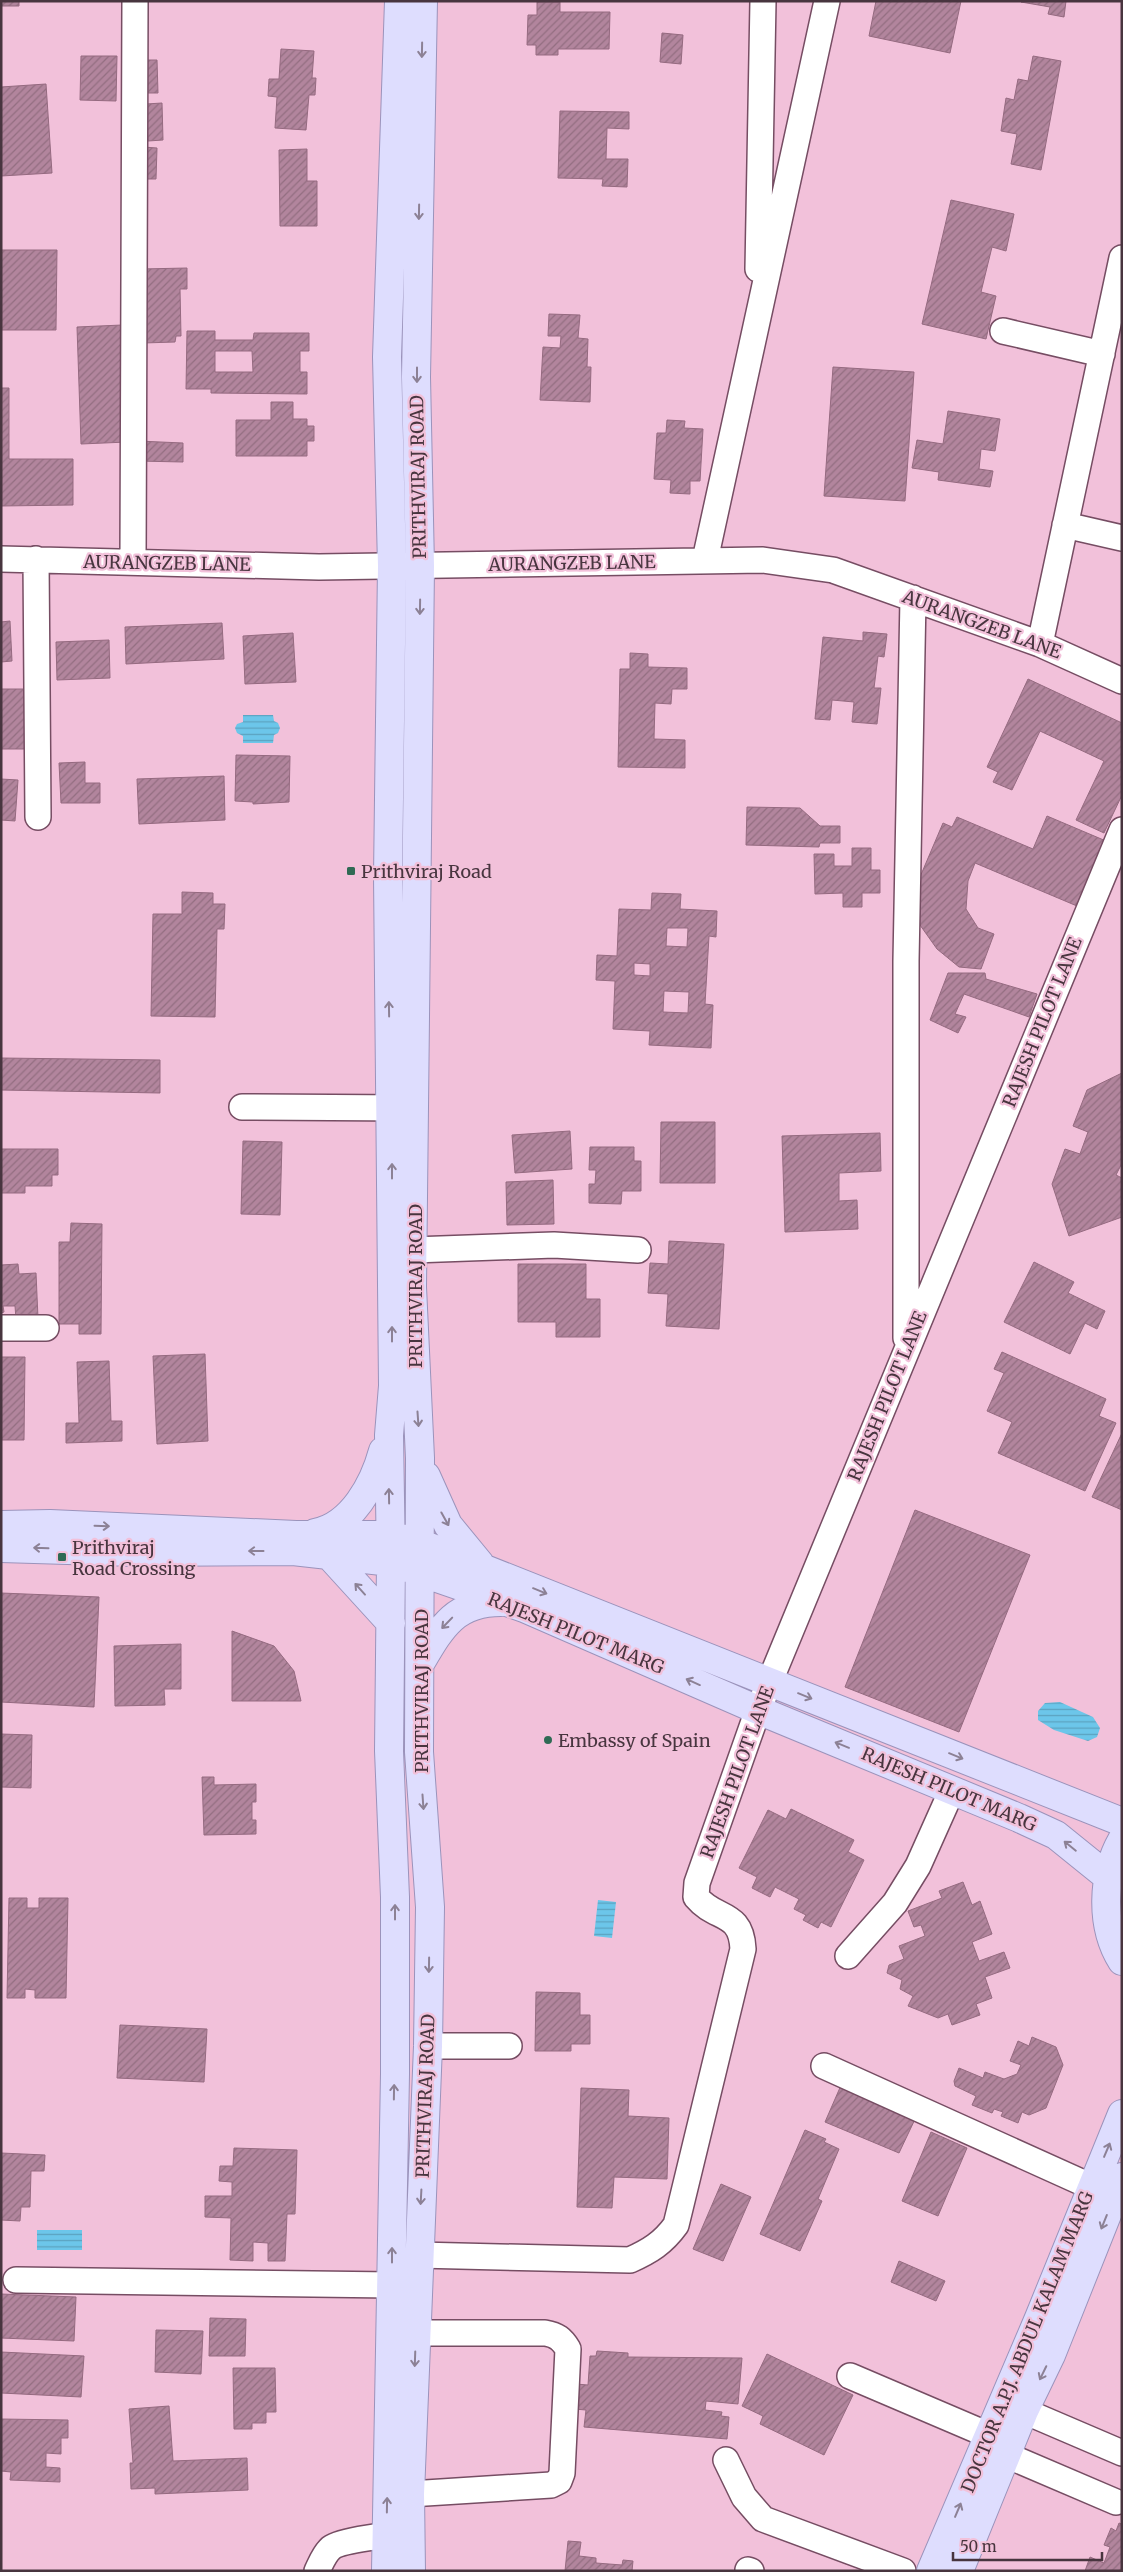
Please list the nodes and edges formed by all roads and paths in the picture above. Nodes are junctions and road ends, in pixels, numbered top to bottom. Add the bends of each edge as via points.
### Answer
1 (134, 1) edge
2 (400, 1) edge
3 (423, 1) edge
4 (763, 1) edge
5 (827, 1) edge
6 (1122, 258) edge
7 (757, 325) junction
8 (1002, 331) dead end
9 (1102, 354) junction
10 (1065, 525) junction
11 (1122, 538) edge
12 (1, 559) edge
13 (36, 560) junction
14 (705, 560) junction
15 (134, 562) junction
16 (392, 566) junction
17 (420, 566) junction
18 (913, 598) junction
19 (1040, 644) junction
20 (1122, 681) edge
21 (38, 817) dead end
22 (1122, 830) edge
23 (242, 1107) dead end
24 (404, 1108) junction
25 (413, 1250) junction
26 (638, 1250) dead end
27 (1, 1328) edge
28 (46, 1328) dead end
29 (906, 1350) junction
30 (389, 1435) junction
31 (420, 1458) junction
32 (1, 1525) edge
33 (296, 1535) junction
34 (390, 1535) junction
35 (422, 1544) junction
36 (1, 1548) edge
37 (329, 1555) junction
38 (391, 1562) junction
39 (422, 1572) junction
40 (494, 1573) junction
41 (524, 1608) junction
42 (391, 1624) junction
43 (420, 1662) junction
44 (770, 1682) junction
45 (758, 1710) junction
46 (952, 1790) junction
47 (1122, 1822) edge
48 (1122, 1840) edge
49 (1108, 1877) junction
50 (848, 1956) dead end
51 (1122, 1961) edge
52 (428, 2046) junction
53 (509, 2046) dead end
54 (824, 2066) dead end
55 (1122, 2114) edge
56 (1109, 2187) edge
57 (418, 2255) junction
58 (16, 2280) dead end
59 (392, 2285) junction
60 (416, 2332) junction
61 (850, 2376) dead end
62 (1024, 2411) junction
63 (1002, 2445) junction
64 (1122, 2453) edge
65 (726, 2460) dead end
66 (410, 2494) junction
67 (1116, 2502) dead end
68 (398, 2534) junction
69 (317, 2571) edge
70 (386, 2571) edge
71 (410, 2571) edge
72 (903, 2571) edge
73 (931, 2571) edge
74 (959, 2571) edge

1 - 15 street
2 - 16 main road, PRITHVIRAJ ROAD via 387,357
3 -> 17 main road, PRITHVIRAJ ROAD via 416,377
4 - 7 street
5 - 7 street
6 - 9 street
7 - 14 street
8 - 9 street
9 - 10 street
10 - 11 street
10 - 19 street
12 - 13 street, AURANGZEB LANE
13 - 15 street, AURANGZEB LANE
13 - 21 street
14 - 17 street, AURANGZEB LANE
14 - 18 street, AURANGZEB LANE via 763,560 833,570
15 - 16 street, AURANGZEB LANE
16 - 17 street, AURANGZEB LANE
24 -> 16 main road, PRITHVIRAJ ROAD via 388,876
17 -> 24 main road, PRITHVIRAJ ROAD
18 - 19 street, AURANGZEB LANE
18 - 29 street via 906,961
19 - 20 street, AURANGZEB LANE
22 - 29 street, RAJESH PILOT LANE
23 - 24 street
24 - 25 main road, PRITHVIRAJ ROAD
30 -> 24 main road, PRITHVIRAJ ROAD
25 - 26 street via 554,1245
25 -> 31 main road, PRITHVIRAJ ROAD
27 - 28 street
29 - 44 street, RAJESH PILOT LANE
30 - 33 main road via 371,1484 347,1516 332,1528
34 -> 30 main road, PRITHVIRAJ ROAD
31 - 35 main road, PRITHVIRAJ ROAD
31 -> 40 main road via 448,1525 476,1562
32 -> 33 main road, RAJESH PILOT MARG
33 - 34 main road, RAJESH PILOT MARG
34 - 35 main road, RAJESH PILOT MARG
34 - 38 main road, PRITHVIRAJ ROAD
35 - 39 main road, PRITHVIRAJ ROAD
35 - 40 main road, RAJESH PILOT MARG
37 -> 36 main road, RAJESH PILOT MARG via 293,1551 134,1552
37 - 38 main road, RAJESH PILOT MARG
42 -> 37 main road
38 - 39 main road, RAJESH PILOT MARG
38 - 42 main road, PRITHVIRAJ ROAD
39 - 41 main road, RAJESH PILOT MARG
39 - 43 main road, PRITHVIRAJ ROAD
40 -> 44 main road, RAJESH PILOT MARG
41 -> 43 main road via 502,1602 471,1605 442,1628
45 -> 41 main road, RAJESH PILOT MARG
59 -> 42 main road, PRITHVIRAJ ROAD via 395,1897 389,1751
43 -> 52 main road, PRITHVIRAJ ROAD via 419,1752 430,1906
44 - 45 street, RAJESH PILOT LANE
44 -> 47 main road, RAJESH PILOT MARG
46 -> 45 main road, RAJESH PILOT MARG
45 - 57 street, RAJESH PILOT LANE via 697,1883 696,1897 704,1906 734,1921 742,1934 743,1949 676,2225 653,2250 630,2260
49 -> 46 main road, RAJESH PILOT MARG via 1056,1835
46 - 50 street via 918,1866 895,1903
48 - 49 main road
49 - 51 main road via 1107,1915 1116,1952
52 - 53 street
52 -> 57 main road, PRITHVIRAJ ROAD
54 - 56 street
56 -> 55 main road, DOCTOR A.P.J. ABDUL KALAM MARG
56 -> 62 main road, DOCTOR A.P.J. ABDUL KALAM MARG via 1051,2355
56 - 63 main road, DOCTOR A.P.J. ABDUL KALAM MARG
57 - 60 main road, PRITHVIRAJ ROAD
58 - 59 street
68 -> 59 main road, PRITHVIRAJ ROAD
60 -> 66 main road, PRITHVIRAJ ROAD
60 - 66 street via 545,2333 555,2335 568,2349 559,2481 551,2486
61 - 63 street
62 - 63 main road, DOCTOR A.P.J. ABDUL KALAM MARG
62 - 64 street
63 - 67 street
73 -> 63 main road, DOCTOR A.P.J. ABDUL KALAM MARG
63 - 74 main road, DOCTOR A.P.J. ABDUL KALAM MARG
65 - 72 street via 744,2497 763,2519
66 - 68 main road, PRITHVIRAJ ROAD
68 - 69 street via 333,2546
68 - 70 main road, PRITHVIRAJ ROAD
68 - 71 main road, PRITHVIRAJ ROAD

